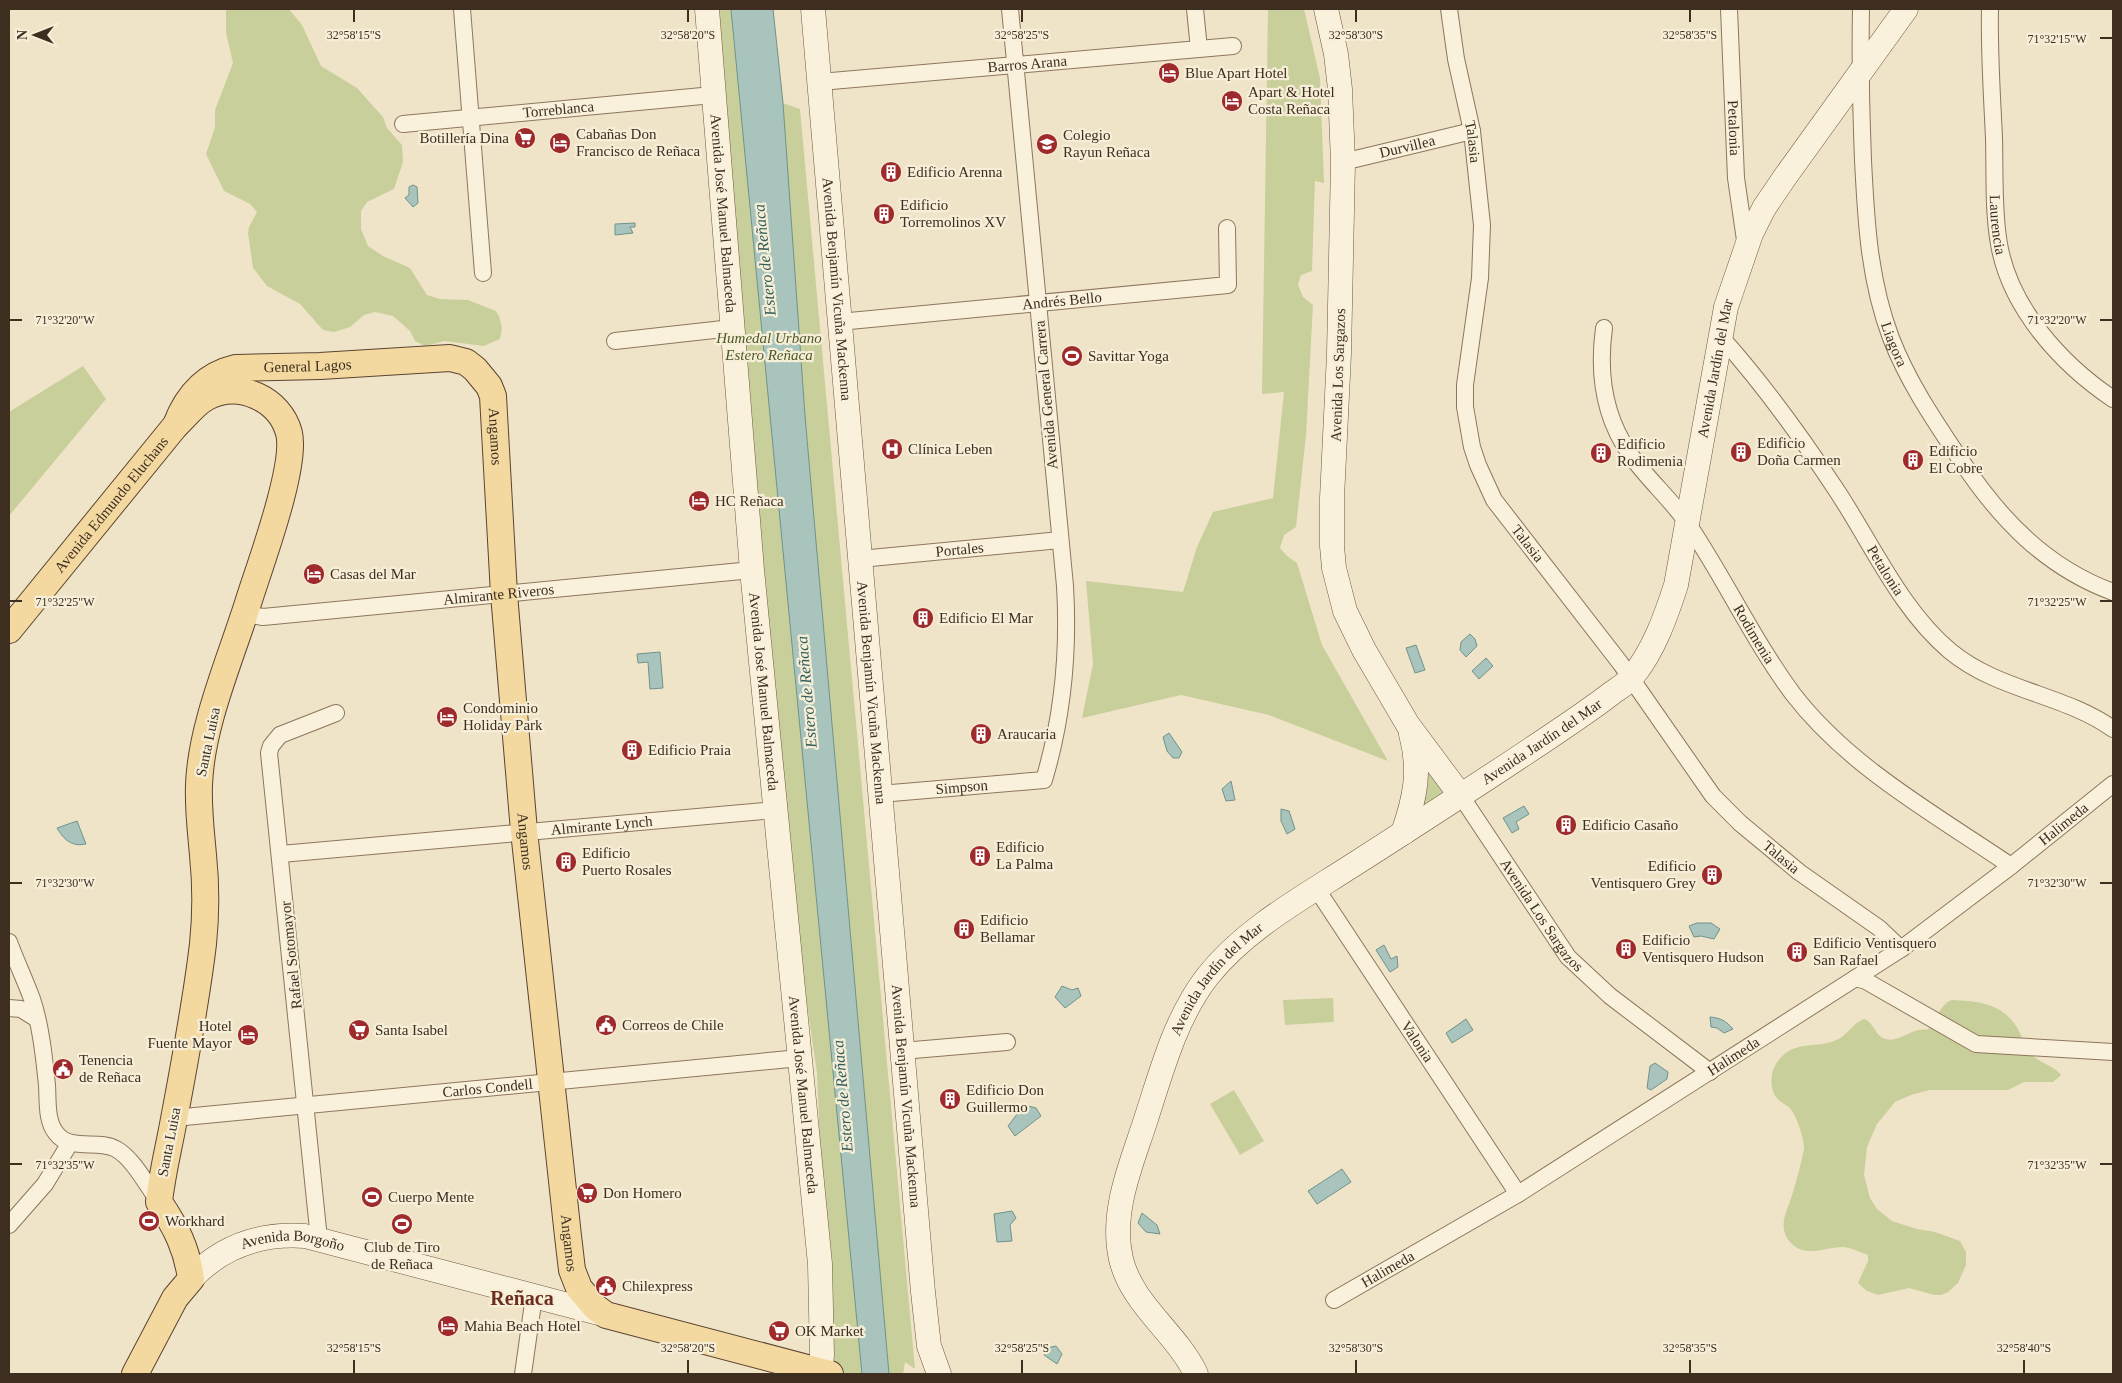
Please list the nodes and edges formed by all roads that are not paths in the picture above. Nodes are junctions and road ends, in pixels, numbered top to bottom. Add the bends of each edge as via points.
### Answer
1 (462, 9) edge
2 (707, 9) edge
3 (813, 9) edge
4 (1010, 9) edge
5 (1195, 9) edge
6 (1326, 9) edge
7 (1448, 9) edge
8 (1729, 9) edge
9 (1861, 9) edge
10 (1906, 9) edge
11 (1990, 9) edge
12 (1233, 46) dead end
13 (1199, 49) junction
14 (1016, 66) junction
15 (1860, 74) junction
16 (820, 82) junction
17 (713, 95) junction
18 (471, 117) junction
19 (404, 124) dead end
20 (1472, 131) junction
21 (1343, 162) junction
22 (1227, 228) dead end
23 (1746, 247) junction
24 (483, 273) dead end
25 (1038, 302) junction
26 (840, 322) junction
27 (732, 328) junction
28 (1604, 328) dead end
29 (1721, 337) junction
30 (615, 341) dead end
31 (466, 362) joint
32 (248, 367) junction
33 (260, 396) junction
34 (2113, 399) edge
35 (176, 425) junction
36 (1687, 523) junction
37 (1060, 540) junction
38 (860, 559) junction
39 (752, 570) junction
40 (2113, 592) edge
41 (504, 594) junction
42 (245, 614) junction
43 (9, 630) edge
44 (1632, 678) junction
45 (336, 713) dead end
46 (1408, 725) junction
47 (2113, 729) edge
48 (1044, 780) joint
49 (2113, 784) edge
50 (880, 794) junction
51 (1461, 796) junction
52 (775, 810) junction
53 (524, 831) junction
54 (1402, 833) junction
55 (280, 854) junction
56 (2011, 866) junction
57 (1316, 888) junction
58 (9, 942) edge
59 (1901, 949) junction
60 (1856, 978) junction
61 (9, 1008) edge
62 (37, 1019) junction
63 (1007, 1042) dead end
64 (902, 1051) junction
65 (2113, 1052) edge
66 (800, 1058) junction
67 (1710, 1072) junction
68 (551, 1082) junction
69 (306, 1104) junction
70 (174, 1118) junction
71 (70, 1143) junction
72 (1518, 1194) junction
73 (159, 1202) junction
74 (9, 1226) edge
75 (319, 1239) junction
76 (191, 1279) junction
77 (534, 1296) junction
78 (1334, 1300) dead end
79 (606, 1315) junction
80 (140, 1373) edge
81 (823, 1373) edge
82 (524, 1374) edge
83 (939, 1374) edge
84 (1196, 1374) edge

1 - 18 street
2 - 17 main road, Avenida José Manuel Balmaceda
3 - 16 main road, Avenida Benjamín Vicuña Mackenna
4 - 14 street, Avenida General Carrera
5 - 13 street
6 - 21 main road, Avenida Los Sargazos via 1338,71
7 - 20 street, Talasia
8 - 23 street, Petalonia via 1736,178
9 - 15 street, Liagora
10 - 15 main road, Avenida Jardín del Mar
11 - 34 street, Laurencia via 1997,229 2006,271 2018,298 2051,344 2085,379
12 - 13 street, Barros Arana
13 - 14 street, Barros Arana
14 - 16 street, Barros Arana
14 - 25 street, Avenida General Carrera
15 - 23 main road, Avenida Jardín del Mar via 1764,208
15 - 40 street, Liagora via 1864,194 1871,267 1884,320 1902,365 1980,490 2016,531 2058,566
16 - 26 main road, Avenida Benjamín Vicuña Mackenna
17 - 18 street, Torreblanca
17 - 27 main road, Avenida José Manuel Balmaceda
18 - 19 street, Torreblanca
18 - 24 street
20 - 21 street, Durvillea
20 - 44 street, Talasia via 1482,250 1465,385 1472,447 1494,500
21 - 46 main road, Avenida Los Sargazos via 1339,363 1332,498 1333,561 1339,590 1354,631
22 - 25 street, Andrés Bello via 1228,285
23 - 29 main road, Avenida Jardín del Mar via 1729,297
25 - 26 street, Andrés Bello
25 - 37 street, Avenida General Carrera
26 - 38 main road, Avenida Benjamín Vicuña Mackenna
27 - 30 street
27 - 39 main road, Avenida José Manuel Balmaceda
28 - 36 street, Rodimenia via 1601,346 1603,382 1616,428 1630,455
29 - 36 main road, Avenida Jardín del Mar
29 - 47 street, Petalonia via 1750,369 1832,484 1878,561 1939,641 1981,672 2074,708
31 - 32 main road, General Lagos via 439,357 320,366
31 - 41 main road, Angamos via 483,377 493,396
32 - 33 main road
32 - 35 main road, General Lagos via 225,371 205,382 185,407
33 - 35 main road, Santa Luisa via 233,390 215,393 199,402
33 - 42 main road, Santa Luisa via 286,423 291,451
35 - 43 main road, Avenida Edmundo Eluchans
36 - 44 main road, Avenida Jardín del Mar via 1681,563 1669,606 1653,643
36 - 56 street, Rodimenia via 1756,641 1816,720 1894,787
37 - 38 street, Portales
37 - 48 street, Avenida General Carrera via 1067,615 1066,673 1058,728
38 - 50 main road, Avenida Benjamín Vicuña Mackenna
39 - 41 street, Almirante Riveros
39 - 52 main road, Avenida José Manuel Balmaceda
41 - 42 street, Almirante Riveros via 262,617
41 - 53 main road, Angamos
42 - 70 main road, Santa Luisa via 201,762 198,803 205,897 203,940
44 - 51 main road, Avenida Jardín del Mar via 1586,713
44 - 59 street, Talasia via 1713,796 1799,872 1879,928
45 - 55 street, Rafael Sotomayor via 280,735 271,746 272,790
46 - 51 main road, Avenida Los Sargazos
46 - 54 main road, Avenida Los Sargazos via 1416,752 1417,770 1410,811
48 - 50 street, Simpson
49 - 56 street, Halimeda
50 - 64 main road, Avenida Benjamín Vicuña Mackenna
51 - 54 main road, Avenida Jardín del Mar
51 - 67 street, Avenida Los Sargazos via 1568,957 1610,996
52 - 53 street, Almirante Lynch
52 - 66 main road, Avenida José Manuel Balmaceda
53 - 55 street, Almirante Lynch
53 - 68 main road, Angamos
54 - 57 main road, Avenida Jardín del Mar
55 - 69 street, Rafael Sotomayor
56 - 59 street, Halimeda
57 - 72 street, Valonia
57 - 84 main road, Avenida Jardín del Mar via 1241,942 1199,989 1174,1034 1127,1178 1118,1233 1126,1274 1139,1298 1173,1338
58 - 62 street
59 - 60 street, Halimeda
60 - 65 street via 1976,1044
60 - 67 street, Halimeda
61 - 62 street via 27,1012
62 - 71 street via 51,1122 57,1136
63 - 64 street
64 - 83 main road, Avenida Benjamín Vicuña Mackenna via 924,1309 929,1346
66 - 68 street, Carlos Condell
66 - 81 main road, Avenida José Manuel Balmaceda via 820,1264
67 - 72 street, Halimeda
68 - 69 street, Carlos Condell
68 - 79 main road, Angamos via 572,1270 584,1296
69 - 70 street, Carlos Condell
69 - 75 street, Rafael Sotomayor
70 - 73 main road, Santa Luisa
71 - 73 street via 107,1146 119,1151
71 - 74 street via 45,1184
72 - 78 street, Halimeda
73 - 76 main road via 180,1236
75 - 76 main road, Avenida Borgoño via 277,1235 236,1245
75 - 77 main road, Avenida Borgoño
76 - 80 main road, Avenida Borgoño via 175,1298
77 - 79 main road, Avenida Borgoño
77 - 82 street
79 - 81 main road, Avenida Borgoño

